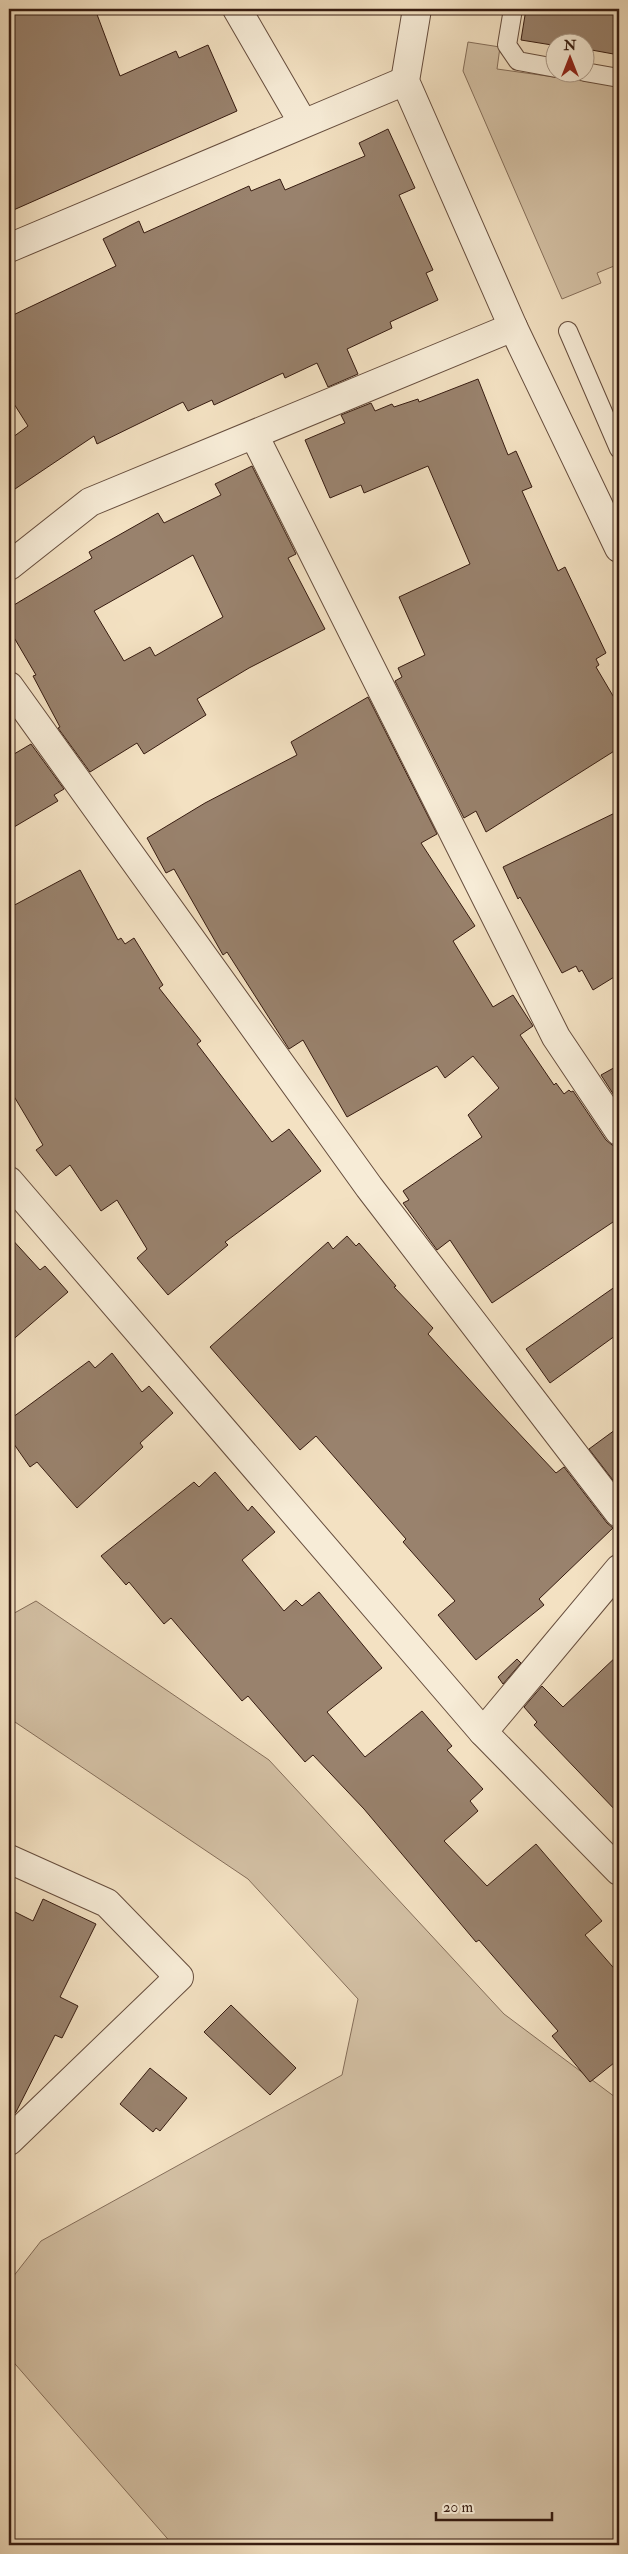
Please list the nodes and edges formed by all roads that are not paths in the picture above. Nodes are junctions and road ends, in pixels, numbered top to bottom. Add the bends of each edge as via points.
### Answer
1 (237, 9) edge
2 (417, 9) edge
3 (513, 9) edge
4 (546, 66) edge
5 (596, 74) edge
6 (619, 78) edge
7 (405, 82) junction
8 (303, 123) junction
9 (9, 248) edge
10 (513, 327) junction
11 (568, 332) dead end
12 (254, 435) junction
13 (619, 448) edge
14 (619, 548) edge
15 (9, 566) edge
16 (9, 686) edge
17 (619, 1131) edge
18 (9, 1182) edge
19 (619, 1513) edge
20 (619, 1569) edge
21 (483, 1732) junction
22 (9, 1859) edge
23 (619, 1872) edge
24 (9, 2141) edge

1 - 8 street
2 - 7 street
3 - 4 lane via 507,45 518,62
5 - 6 lane
7 - 8 street
7 - 10 street
8 - 9 street
10 - 12 street
10 - 14 street
11 - 13 lane
12 - 15 street via 90,502
12 - 17 street via 556,1037
16 - 19 street via 369,1187
18 - 21 street
20 - 21 street
21 - 23 street
22 - 24 street via 107,1903 179,1978

